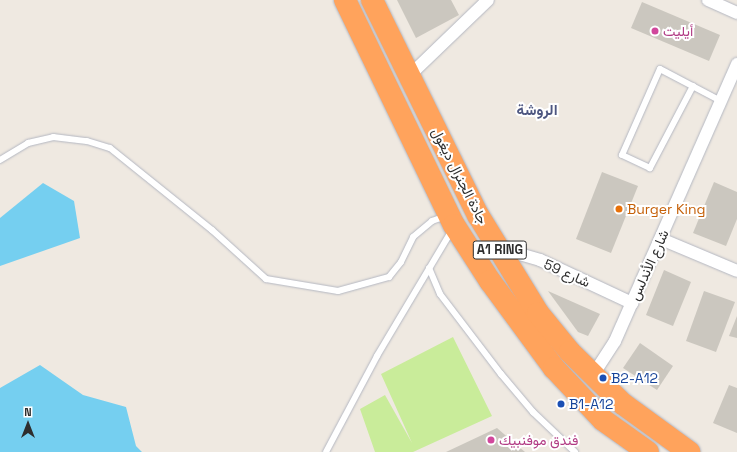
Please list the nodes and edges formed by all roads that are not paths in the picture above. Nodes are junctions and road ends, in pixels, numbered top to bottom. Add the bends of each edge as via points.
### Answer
1 (345, 0) edge
2 (372, 0) edge
3 (488, 0) edge
4 (708, 0) edge
5 (737, 13) edge
6 (737, 64) edge
7 (410, 75) junction
8 (693, 86) junction
9 (721, 101) junction
10 (0, 160) edge
11 (452, 220) junction
12 (661, 239) junction
13 (499, 248) junction
14 (429, 268) junction
15 (737, 271) edge
16 (632, 303) junction
17 (593, 375) junction
18 (326, 452) edge
19 (575, 452) edge
20 (648, 452) edge
21 (689, 452) edge

1 - 11 highway, جادة الجنرال ديغول / A1 RING
2 - 7 highway, جادة الجنرال ديغول / A1 RING
3 - 7 street
4 - 5 street
6 - 9 street, شارع الأندلس
7 - 13 highway, جادة الجنرال ديغول / A1 RING via 459,178
8 - 8 lane via 660,69 622,155 650,168
8 - 9 lane
9 - 12 street, شارع الأندلس
10 - 11 lane via 28,143 53,137 87,141 110,148 206,225 266,279 338,291 388,277 401,262 413,237 432,221
11 - 14 lane
11 - 20 highway, جادة الجنرال ديغول / A1 RING via 490,281 554,368 603,420
12 - 15 street
12 - 16 street, شارع الأندلس
13 - 16 street, شارع 59 via 554,266
13 - 17 highway, جادة الجنرال ديغول / A1 RING via 538,314
14 - 18 lane
14 - 19 lane via 440,294 501,374 534,412
16 - 17 street, شارع الأندلس via 615,341
17 - 21 highway, جادة الجنرال ديغول / A1 RING via 645,422

